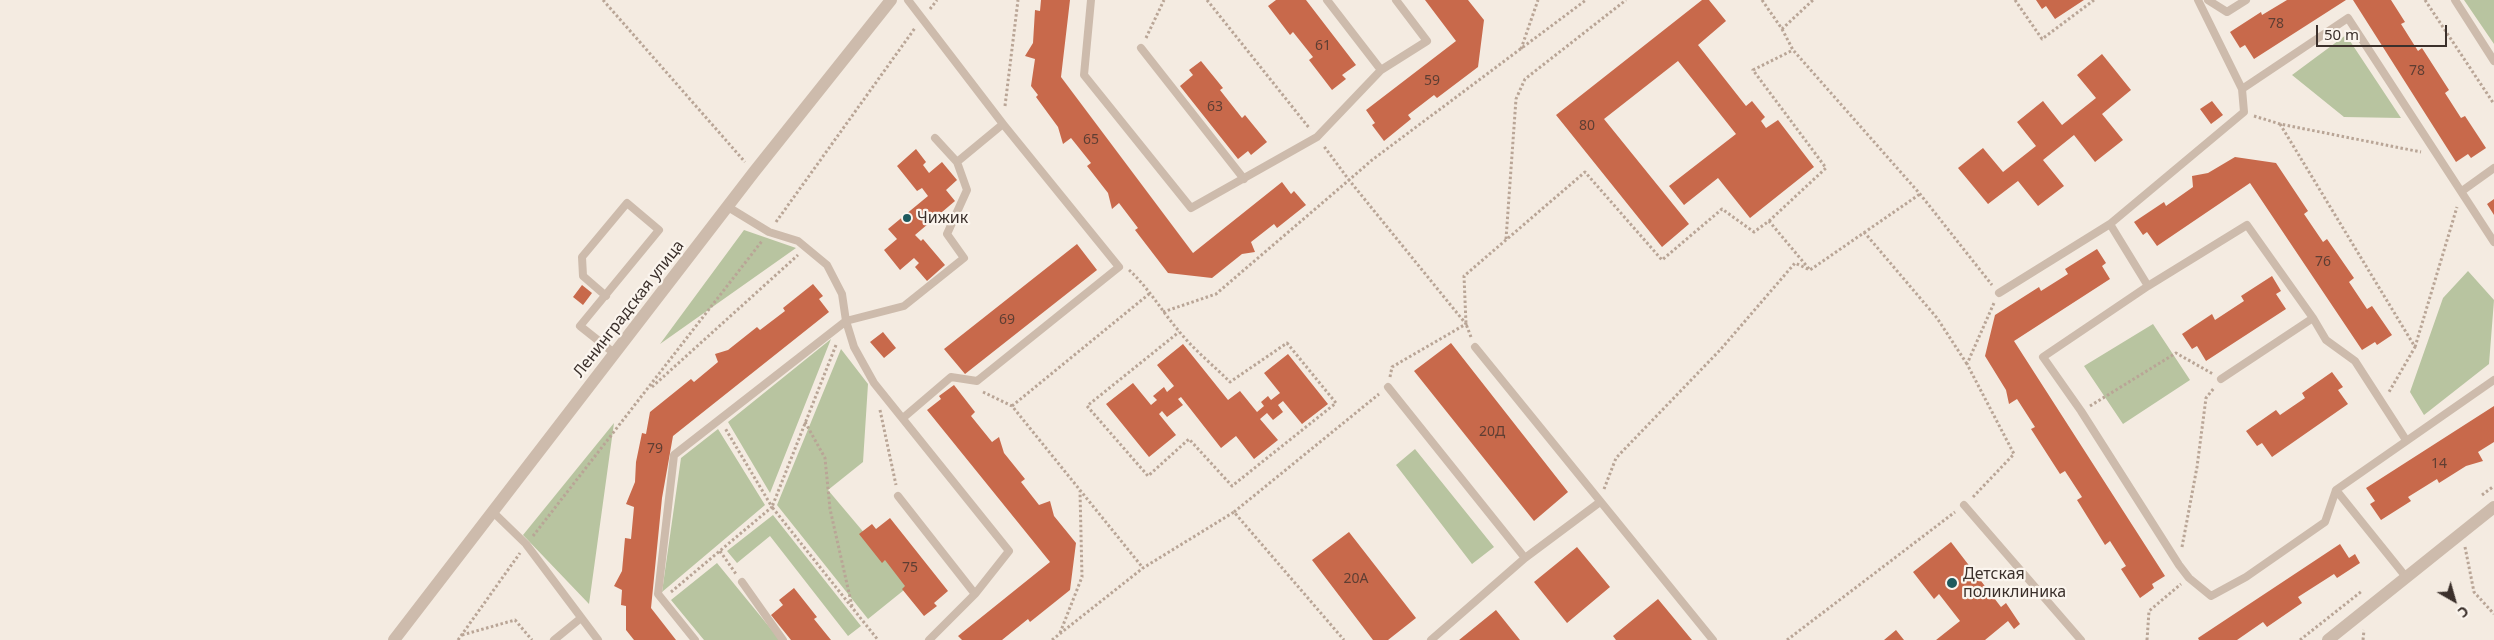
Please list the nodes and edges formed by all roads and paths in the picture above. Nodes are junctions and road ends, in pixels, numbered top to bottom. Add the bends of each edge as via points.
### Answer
1 (603, 0) edge
2 (891, 0) edge
3 (908, 0) edge
4 (938, 0) edge
5 (1018, 0) edge
6 (1091, 0) edge
7 (1164, 0) edge
8 (1207, 0) edge
9 (1327, 0) edge
10 (1396, 0) edge
11 (1538, 0) edge
12 (1586, 0) edge
13 (1626, 0) edge
14 (1762, 0) edge
15 (1813, 0) edge
16 (2015, 0) edge
17 (2094, 0) edge
18 (2198, 0) edge
19 (2208, 0) edge
20 (2246, 0) edge
21 (2425, 0) edge
22 (2454, 0) edge
23 (922, 17) junction
24 (1782, 29) junction
25 (1141, 48) joint
26 (1521, 49) junction
27 (1792, 50) junction
28 (2494, 61) edge
29 (1381, 70) junction
30 (2242, 90) junction
31 (2494, 104) edge
32 (2244, 112) junction
33 (1003, 124) junction
34 (2280, 124) junction
35 (1317, 137) junction
36 (935, 138) dead end
37 (2438, 156) junction
38 (957, 162) junction
39 (2494, 168) edge
40 (754, 172) junction
41 (1244, 179) junction
42 (1349, 180) junction
43 (2462, 191) junction
44 (1920, 194) junction
45 (728, 207) junction
46 (1769, 221) junction
47 (2110, 224) junction
48 (768, 232) junction
49 (1864, 232) junction
50 (1506, 239) junction
51 (2494, 242) edge
52 (806, 248) junction
53 (1119, 267) junction
54 (1810, 270) junction
55 (2148, 286) junction
56 (1999, 293) junction
57 (1149, 294) junction
58 (606, 296) junction
59 (1163, 312) junction
60 (2313, 318) junction
61 (846, 321) junction
62 (1466, 324) junction
63 (1179, 332) junction
64 (1475, 347) dead end
65 (2415, 347) junction
66 (614, 353) junction
67 (1967, 364) junction
68 (2221, 379) junction
69 (2494, 380) edge
70 (874, 383) junction
71 (1388, 387) junction
72 (977, 389) dead end
73 (646, 393) junction
74 (2382, 405) junction
75 (1012, 406) junction
76 (2081, 411) junction
77 (903, 418) junction
78 (720, 419) junction
79 (805, 422) junction
80 (2406, 440) junction
81 (1080, 490) junction
82 (2336, 490) junction
83 (898, 496) joint
84 (1600, 502) junction
85 (1964, 505) junction
86 (772, 507) junction
87 (2494, 507) edge
88 (1234, 512) junction
89 (494, 513) junction
90 (2464, 542) dead end
91 (526, 544) junction
92 (720, 551) junction
93 (1525, 558) junction
94 (2179, 565) junction
95 (1142, 568) junction
96 (2406, 577) junction
97 (2189, 578) junction
98 (742, 582) joint
99 (975, 594) junction
100 (661, 600) junction
101 (853, 609) junction
102 (2494, 614) edge
103 (581, 618) junction
104 (1060, 634) junction
105 (461, 636) junction
106 (394, 640) edge
107 (458, 640) edge
108 (532, 640) edge
109 (554, 640) edge
110 (598, 640) edge
111 (695, 640) edge
112 (783, 640) edge
113 (878, 640) edge
114 (929, 640) edge
115 (1052, 640) edge
116 (1344, 640) edge
117 (1431, 640) edge
118 (1713, 640) edge
119 (1787, 640) edge
120 (2081, 640) edge
121 (2147, 640) edge
122 (2328, 640) edge

1 - 40 path
2 - 40 street, Ленинградская улица
3 - 23 lane
4 - 23 path
5 - 33 path
6 - 41 lane via 1084,76 1191,208
7 - 25 path
8 - 35 path
9 - 29 lane
10 - 29 lane via 1427,41
11 - 26 path
12 - 26 path
13 - 50 path via 1524,79 1516,100
14 - 24 path
15 - 24 path
16 - 17 path via 2042,39
18 - 30 lane
19 - 20 lane via 2228,12
21 - 31 path
22 - 28 lane
23 - 33 lane
23 - 48 path
24 - 27 path
25 - 41 lane
26 - 42 path
27 - 44 path
27 - 46 path via 1753,70 1826,168
29 - 35 lane
30 - 32 lane
30 - 37 lane via 2348,18
32 - 34 path
32 - 47 lane
33 - 38 lane
33 - 53 lane
34 - 37 path
34 - 65 path
35 - 41 lane
35 - 42 path
36 - 38 lane
37 - 43 lane
38 - 61 lane via 967,190 947,234 964,258 904,306
39 - 43 lane
40 - 45 street, Ленинградская улица
42 - 59 path via 1216,294
42 - 62 path
43 - 51 lane
43 - 65 path
44 - 49 path
44 - 56 path
45 - 48 lane
45 - 66 street, Ленинградская улица
46 - 50 path via 1754,232 1722,209 1662,260 1585,172
46 - 54 path
47 - 55 lane
47 - 56 lane
48 - 52 lane
48 - 73 path
49 - 54 path
49 - 67 path via 1937,318
50 - 62 path via 1464,276
52 - 61 lane via 827,265 842,294
52 - 73 path
53 - 57 path via 1129,270 1144,283
53 - 77 lane via 977,381 951,377
54 - 84 path via 1795,263 1721,349 1616,458
55 - 60 lane via 2247,225
55 - 76 lane via 2043,357
56 - 67 path
57 - 59 path
57 - 75 path
58 - 58 lane via 658,230 627,203 582,257 583,276
58 - 66 lane via 580,326
59 - 63 path
60 - 68 lane
60 - 74 lane via 2326,340 2355,361
61 - 70 lane via 854,348
61 - 78 lane
61 - 79 path
62 - 71 path via 1392,367
63 - 63 path via 1230,382 1287,343 1336,403 1232,486 1189,439 1148,476 1087,406
64 - 84 lane
65 - 74 path
66 - 89 street, Ленинградская улица
67 - 85 path via 2014,454
68 - 76 path via 2176,353
68 - 94 path via 2206,398
69 - 80 lane
70 - 77 lane
70 - 83 path
71 - 88 path
71 - 93 lane
72 - 75 path
73 - 91 path
74 - 80 lane
75 - 81 path
76 - 94 lane
77 - 99 lane via 1009,551
78 - 86 path
78 - 100 lane via 674,455 658,594
79 - 86 path
79 - 101 path via 825,458 830,510
80 - 82 lane
81 - 95 path
81 - 104 path via 1082,576
82 - 96 lane
82 - 97 lane via 2325,522 2246,577 2211,596
83 - 99 lane
84 - 93 lane
84 - 118 lane
85 - 119 path
85 - 120 lane
86 - 92 path
86 - 101 path
87 - 96 street
88 - 95 path
88 - 116 path
89 - 91 lane
89 - 106 street, Ленинградская улица
90 - 102 path via 2474,592
91 - 103 lane
91 - 105 path
92 - 98 path
92 - 100 path
93 - 117 lane
94 - 97 lane
95 - 104 path
96 - 122 street
97 - 121 path via 2150,611
98 - 112 lane
99 - 114 lane
100 - 111 lane
101 - 113 path
103 - 109 lane
103 - 110 lane
104 - 115 path
105 - 107 path
105 - 108 path via 515,620

